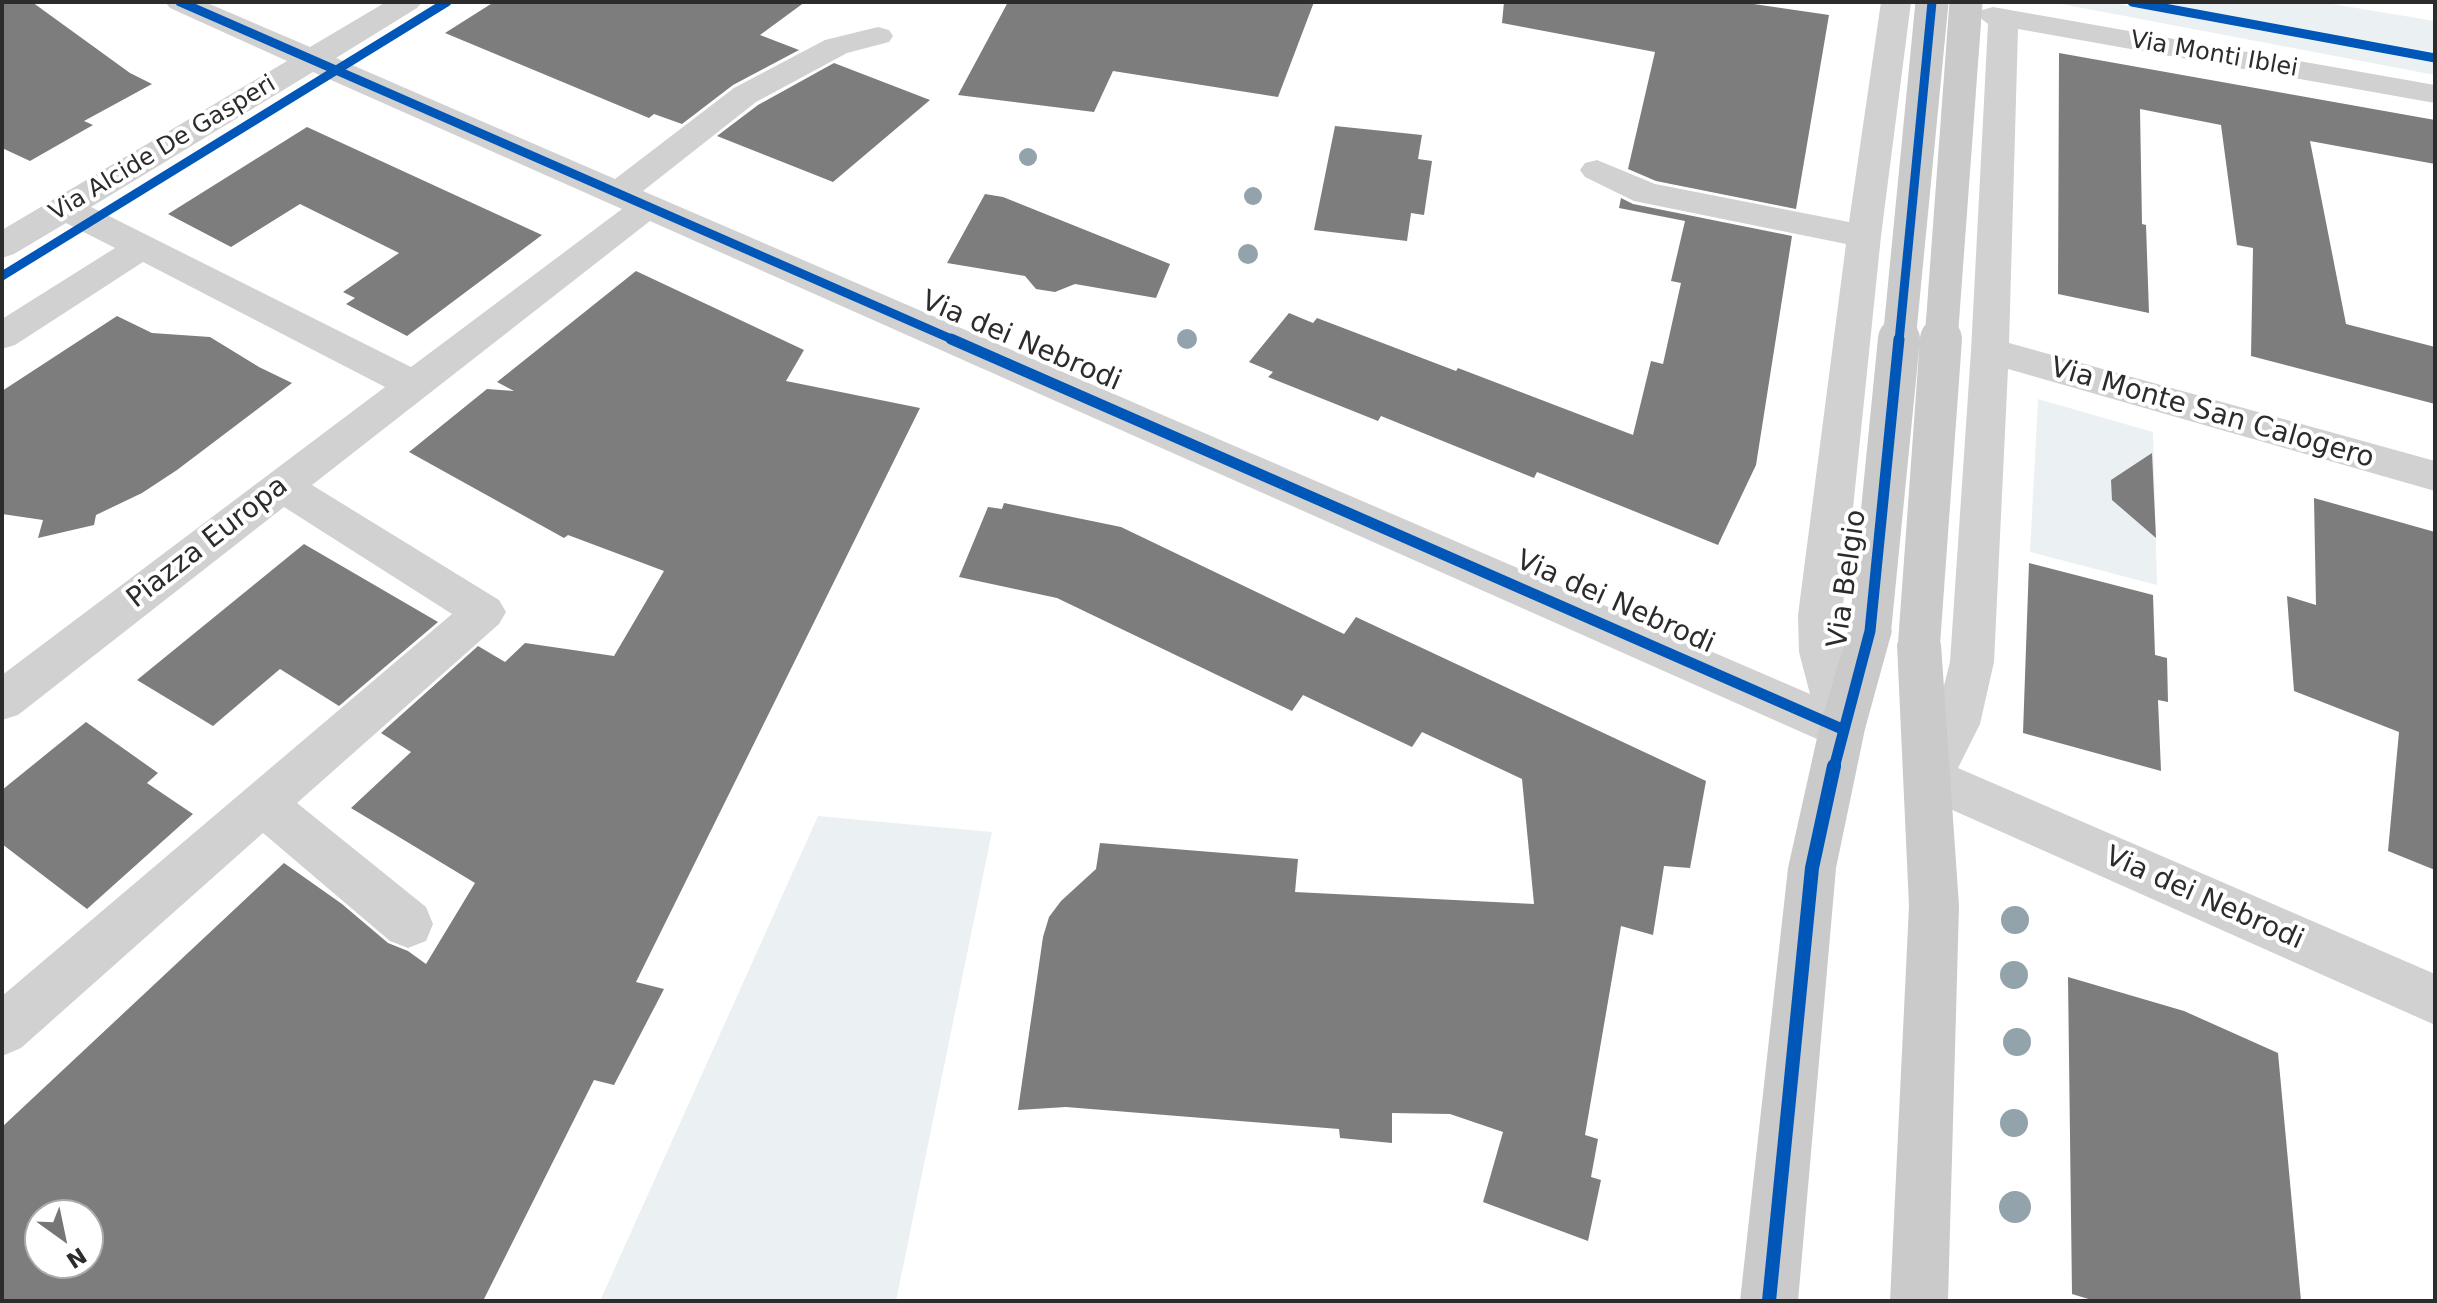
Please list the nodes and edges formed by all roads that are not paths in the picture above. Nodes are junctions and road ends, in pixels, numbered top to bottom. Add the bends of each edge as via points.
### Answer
1 (180, 2) edge
2 (407, 2) edge
3 (1896, 2) edge
4 (1932, 2) edge
5 (1988, 12) edge
6 (878, 36) dead end
7 (311, 59) junction
8 (2435, 94) edge
9 (1597, 170) dead end
10 (634, 199) junction
11 (65, 208) junction
12 (1864, 236) junction
13 (2, 246) edge
14 (142, 247) junction
15 (2, 336) edge
16 (1990, 351) junction
17 (414, 385) junction
18 (2435, 476) edge
19 (281, 486) junction
20 (2, 701) edge
21 (1842, 729) junction
22 (1929, 777) junction
23 (262, 803) junction
24 (408, 924) dead end
25 (2435, 1000) edge
26 (3, 1027) edge
27 (1769, 1301) edge
28 (1919, 1301) edge

1 - 7 street, Via dei Nebrodi
2 - 7 street, Via Alcide De Gasperi
3 - 12 street, Via Belgio
4 - 21 street, Via Belgio, bridge via 1870,631
5 - 8 street, Via Monti Iblei
5 - 16 street
5 - 22 street, bridge via 1919,644
6 - 10 street, Piazza Europa via 836,46 745,95
7 - 10 street, Via dei Nebrodi
7 - 11 street, Via Alcide De Gasperi
9 - 12 street via 1646,193
10 - 17 street, Piazza Europa
10 - 21 street, Via dei Nebrodi
11 - 13 street, Via Alcide De Gasperi
11 - 14 street
12 - 21 street, Via Belgio via 1820,615 1824,664
14 - 15 street
14 - 17 street
16 - 18 street, Via Monte San Calogero
16 - 22 street via 1972,662 1957,724
17 - 19 street, Piazza Europa
19 - 20 street, Piazza Europa
19 - 23 street via 484,612
21 - 27 street, Via Belgio via 1812,868
22 - 25 street, Via dei Nebrodi
22 - 28 street via 1934,906
23 - 24 street
23 - 26 street

